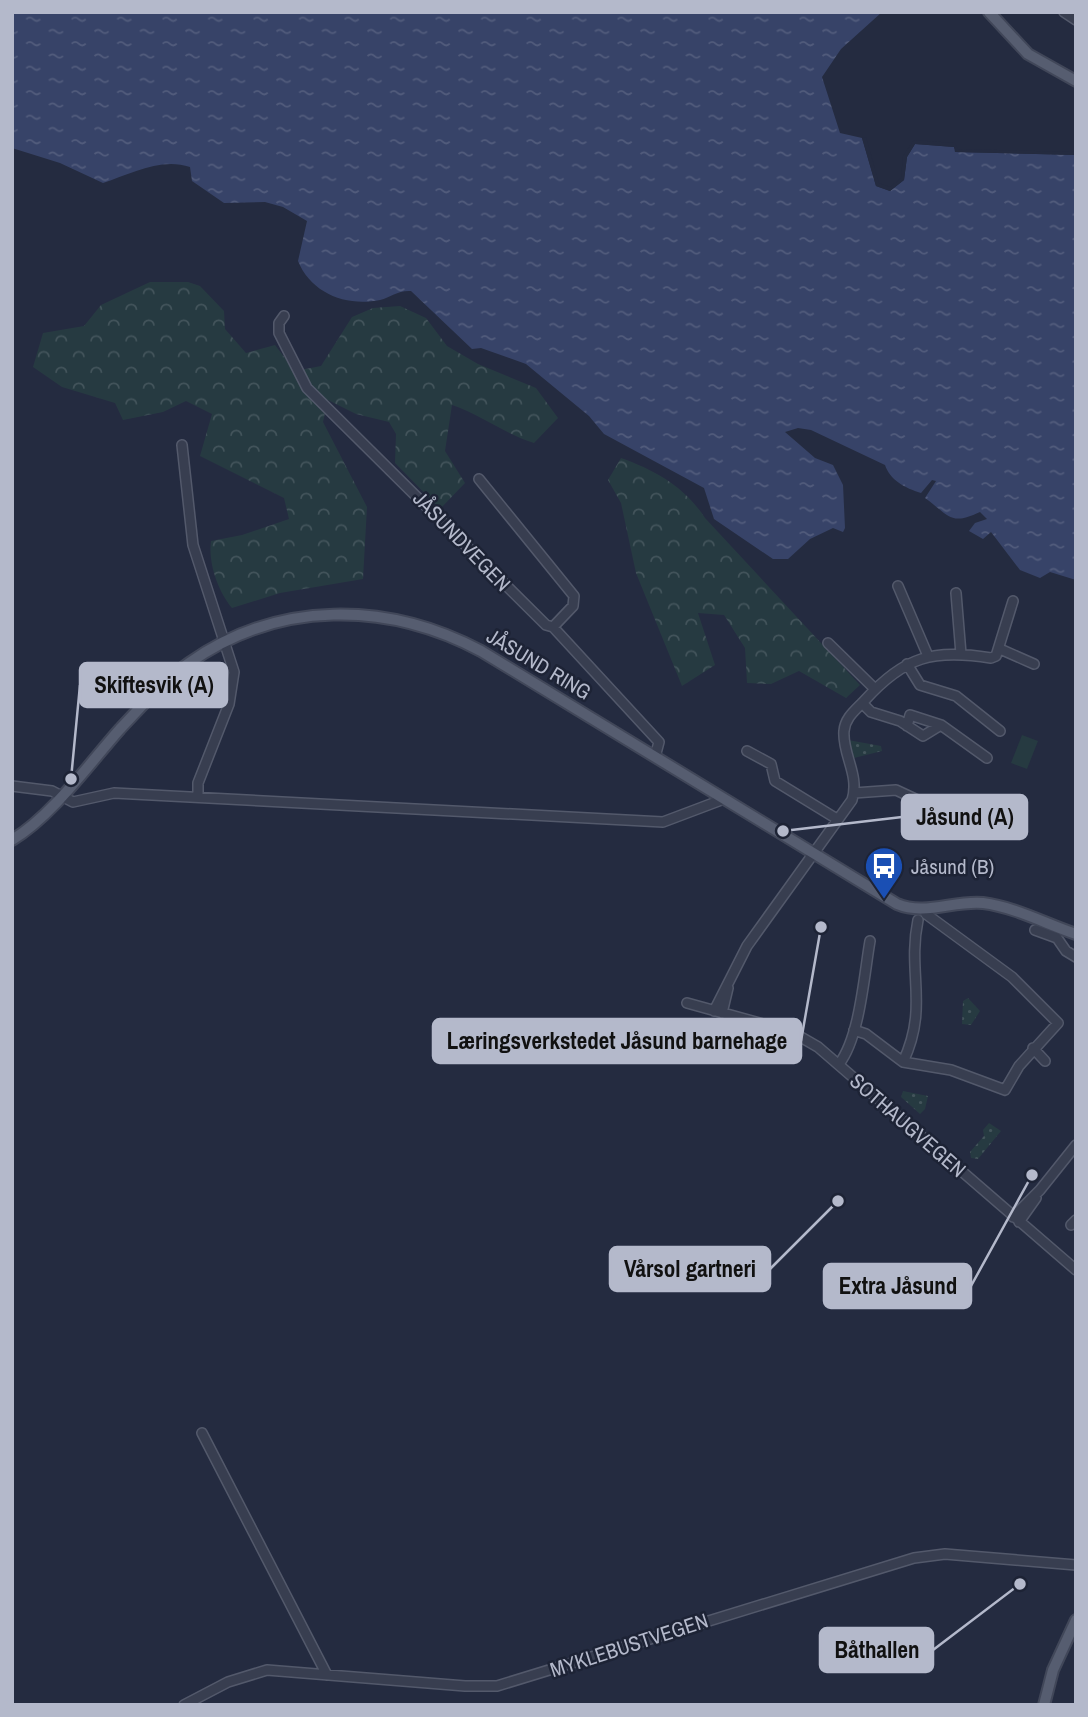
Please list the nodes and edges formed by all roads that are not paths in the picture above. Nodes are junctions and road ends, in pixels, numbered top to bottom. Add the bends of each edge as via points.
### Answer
1 (989, 12) edge
2 (1064, 12) edge
3 (1076, 20) edge
4 (1076, 81) edge
5 (284, 316) dead end
6 (182, 445) dead end
7 (479, 479) dead end
8 (898, 586) dead end
9 (956, 593) dead end
10 (1013, 601) dead end
11 (553, 627) junction
12 (223, 642) junction
13 (828, 643) dead end
14 (1000, 649) junction
15 (961, 654) junction
16 (928, 656) junction
17 (907, 664) junction
18 (1034, 664) dead end
19 (875, 689) junction
20 (862, 703) junction
21 (941, 725) junction
22 (907, 726) junction
23 (1000, 731) dead end
24 (747, 751) dead end
25 (655, 757) junction
26 (987, 758) dead end
27 (12, 786) edge
28 (854, 793) junction
29 (61, 795) junction
30 (198, 797) junction
31 (723, 799) junction
32 (924, 803) dead end
33 (837, 819) junction
34 (12, 839) edge
35 (812, 852) junction
36 (925, 909) junction
37 (918, 920) dead end
38 (1035, 930) dead end
39 (1076, 934) edge
40 (870, 941) dead end
41 (1076, 957) edge
42 (687, 1003) dead end
43 (718, 1012) junction
44 (854, 1030) junction
45 (1033, 1048) junction
46 (1045, 1061) dead end
47 (903, 1062) junction
48 (839, 1064) junction
49 (1076, 1145) edge
50 (1016, 1220) junction
51 (1076, 1270) edge
52 (202, 1433) dead end
53 (1076, 1565) edge
54 (1076, 1620) edge
55 (327, 1675) junction
56 (184, 1705) edge
57 (1044, 1705) edge

1 - 4 main road via 1028,54
2 - 3 street
5 - 11 street, JÅSUNDVEGEN via 279,332 307,388
6 - 12 street via 193,545
7 - 11 street via 574,596 573,606
8 - 16 street
9 - 15 street
10 - 14 street
11 - 25 street, JÅSUNDVEGEN via 659,742
12 - 25 main road, JÅSUND RING via 269,624 310,615 357,613 404,620 481,651
12 - 29 main road, JÅSUND RING via 187,664 151,696
12 - 30 street via 234,686 198,783
13 - 19 street
14 - 15 street via 991,658
14 - 18 street
15 - 16 street
16 - 17 street
17 - 19 street
17 - 23 street via 920,685 956,696
19 - 20 street
20 - 22 street
20 - 28 street via 846,722 844,733
21 - 22 street via 923,736
21 - 22 street via 910,715
21 - 26 street
24 - 33 street via 771,765 775,781
25 - 31 main road, JÅSUND RING
27 - 29 street
28 - 32 street via 896,790
28 - 33 street
29 - 30 street via 73,803 114,793
29 - 34 main road, JÅSUND RING
30 - 31 street via 663,822
31 - 35 main road, JÅSUND RING
33 - 35 street
35 - 36 main road, JÅSUND RING via 897,904
35 - 43 street via 747,946
36 - 39 main road, JÅSUND RING via 968,902 990,904
36 - 45 street via 1012,977 1058,1023
37 - 47 street via 918,1011
38 - 41 street via 1057,938
40 - 44 street
42 - 43 street, SOTHAUGVEGEN
43 - 48 street, SOTHAUGVEGEN via 792,1032
44 - 47 street
44 - 48 street
45 - 46 street
45 - 47 street via 1006,1090 951,1070
48 - 50 street, SOTHAUGVEGEN
49 - 50 street
50 - 51 street, SOTHAUGVEGEN
52 - 55 street
53 - 55 street, MYKLEBUSTVEGEN via 996,1557 914,1558 497,1686
54 - 57 main road
55 - 56 street, MYKLEBUSTVEGEN via 267,1670 228,1682

